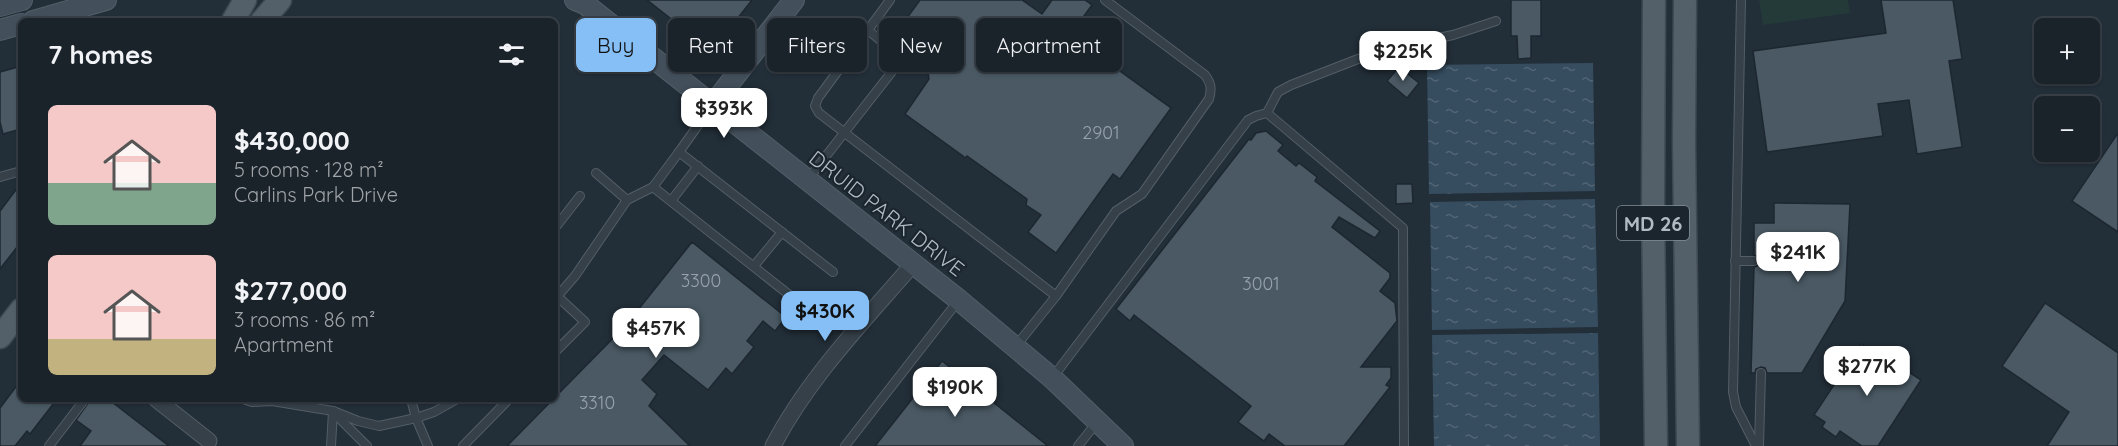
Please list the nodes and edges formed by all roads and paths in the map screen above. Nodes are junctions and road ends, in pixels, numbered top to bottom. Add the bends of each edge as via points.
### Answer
1 (22, 0) edge
2 (106, 0) edge
3 (245, 0) edge
4 (280, 0) edge
5 (794, 0) edge
6 (890, 0) edge
7 (1105, 0) edge
8 (1654, 0) edge
9 (1685, 0) edge
10 (1741, 0) edge
11 (581, 1) edge
12 (0, 6) edge
13 (43, 18) edge
14 (235, 18) edge
15 (265, 18) edge
16 (1496, 21) dead end
17 (18, 25) edge
18 (0, 30) edge
19 (868, 30) junction
20 (712, 106) junction
21 (1267, 113) junction
22 (844, 132) junction
23 (679, 152) junction
24 (698, 166) junction
25 (18, 172) edge
26 (596, 173) dead end
27 (0, 177) edge
28 (807, 180) junction
29 (653, 187) junction
30 (580, 196) dead end
31 (627, 200) junction
32 (671, 201) junction
33 (558, 224) edge
34 (782, 232) junction
35 (1735, 261) junction
36 (1754, 261) dead end
37 (914, 263) junction
38 (754, 266) junction
39 (832, 272) dead end
40 (558, 296) edge
41 (1056, 296) junction
42 (558, 300) edge
43 (959, 300) junction
44 (18, 314) edge
45 (816, 315) dead end
46 (0, 338) edge
47 (1016, 347) junction
48 (558, 349) edge
49 (1761, 373) dead end
50 (1052, 378) junction
51 (83, 402) edge
52 (160, 402) edge
53 (278, 402) edge
54 (412, 402) edge
55 (452, 402) edge
56 (506, 402) edge
57 (333, 411) junction
58 (416, 418) junction
59 (1098, 421) junction
60 (210, 443) edge
61 (52, 445) edge
62 (331, 446) edge
63 (367, 446) edge
64 (428, 446) edge
65 (463, 446) edge
66 (773, 446) edge
67 (844, 446) edge
68 (1078, 446) edge
69 (1123, 446) edge
70 (1404, 446) edge
71 (1656, 446) edge
72 (1688, 446) edge
73 (1758, 446) edge

1 - 12 main road
2 - 13 main road
3 - 14 main road
4 - 15 main road
5 - 20 main road
6 - 19 lane
7 - 41 lane via 1205,75 1212,90 1142,194 1116,211
8 - 71 main road, MD 26
9 - 72 main road, MD 26
10 - 35 lane
11 - 20 main road, DRUID PARK DRIVE
16 - 21 lane via 1394,47 1291,85 1278,92
17 - 18 main road
19 - 22 lane via 893,51 894,69
19 - 22 lane via 815,106
20 - 23 lane
20 - 28 main road, DRUID PARK DRIVE
21 - 50 lane via 1248,120
21 - 70 lane via 1402,228
22 - 28 lane
22 - 41 lane
23 - 24 lane
23 - 29 lane
24 - 32 lane
24 - 34 lane
25 - 27 lane
26 - 31 lane
28 - 37 main road, DRUID PARK DRIVE
29 - 31 lane
29 - 32 lane
30 - 33 lane
31 - 40 lane
32 - 38 lane
34 - 38 lane
34 - 39 lane
35 - 36 lane
35 - 73 lane via 1733,392 1736,407
37 - 43 main road, DRUID PARK DRIVE
37 - 66 street via 823,370 794,408
38 - 45 lane
41 - 47 lane
42 - 48 lane via 585,322
43 - 47 main road, DRUID PARK DRIVE
43 - 67 lane
44 - 46 main road
47 - 50 main road, DRUID PARK DRIVE
49 - 73 lane
50 - 59 main road, DRUID PARK DRIVE
51 - 61 lane
52 - 60 street
53 - 57 lane
54 - 58 lane
55 - 58 lane
56 - 65 lane
57 - 58 lane via 379,426
57 - 62 lane
57 - 63 lane
58 - 64 lane
59 - 68 lane
59 - 69 main road, DRUID PARK DRIVE

